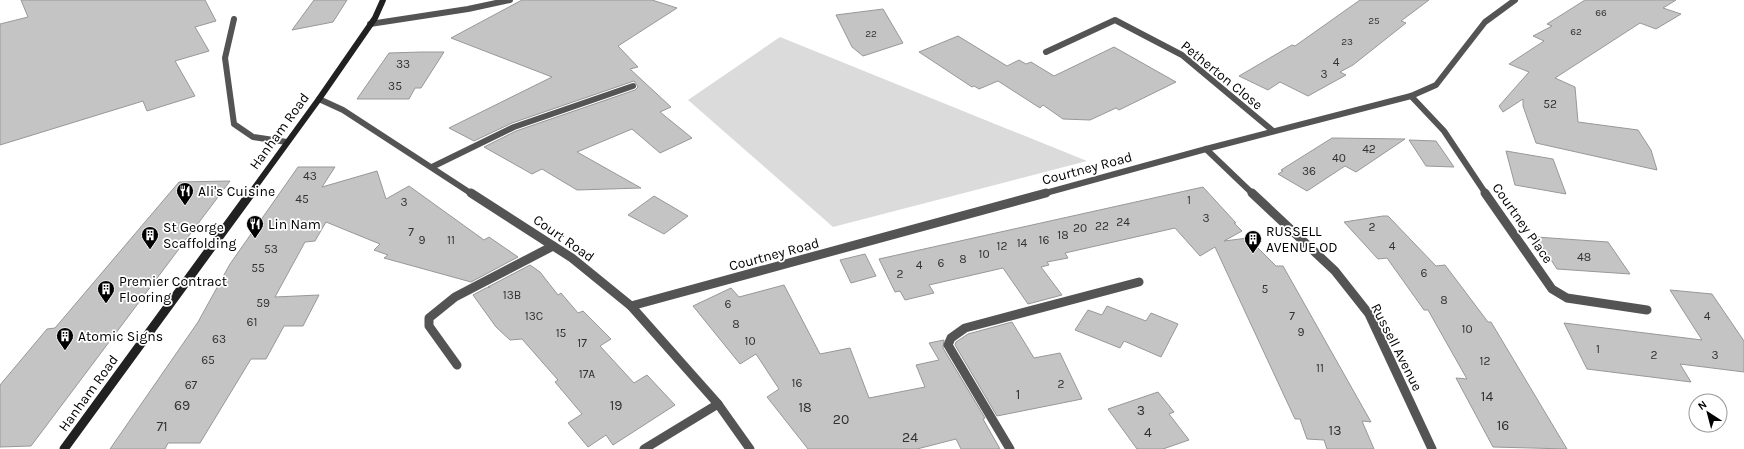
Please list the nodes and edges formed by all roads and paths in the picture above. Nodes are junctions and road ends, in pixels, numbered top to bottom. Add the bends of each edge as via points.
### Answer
1 (383, 0) edge
2 (510, 0) edge
3 (1515, 0) edge
4 (234, 19) dead end
5 (370, 24) junction
6 (1046, 52) dead end
7 (633, 86) dead end
8 (1410, 96) junction
9 (319, 99) junction
10 (1273, 131) junction
11 (287, 142) junction
12 (1206, 149) junction
13 (432, 167) junction
14 (553, 246) junction
15 (1139, 282) dead end
16 (631, 306) junction
17 (1647, 310) dead end
18 (457, 365) dead end
19 (718, 404) junction
20 (64, 449) edge
21 (644, 449) edge
22 (750, 449) edge
23 (1010, 449) edge
24 (1432, 449) edge

1 - 5 main road, Hanham Road
2 - 5 street
3 - 8 street, Courtney Road via 1485,22 1436,85
4 - 11 street via 224,58 234,124 253,137
5 - 9 main road, Hanham Road
6 - 10 street, Petherton Close via 1116,20 1182,55
7 - 13 street via 514,127
8 - 10 street, Courtney Road
8 - 17 street, Courtney Place via 1444,131 1552,289 1567,298
9 - 11 main road, Hanham Road
9 - 13 street, Court Road via 343,110
10 - 12 street, Courtney Road
11 - 20 main road, Hanham Road
12 - 16 street, Courtney Road
12 - 24 street, Russell Avenue via 1335,270 1368,314
13 - 14 street, Court Road
14 - 16 street, Court Road via 572,258
14 - 18 street via 455,297 429,318 429,326
15 - 23 street via 965,328 951,338 948,345
16 - 19 street, Court Road
19 - 21 street
19 - 22 street, Court Road

